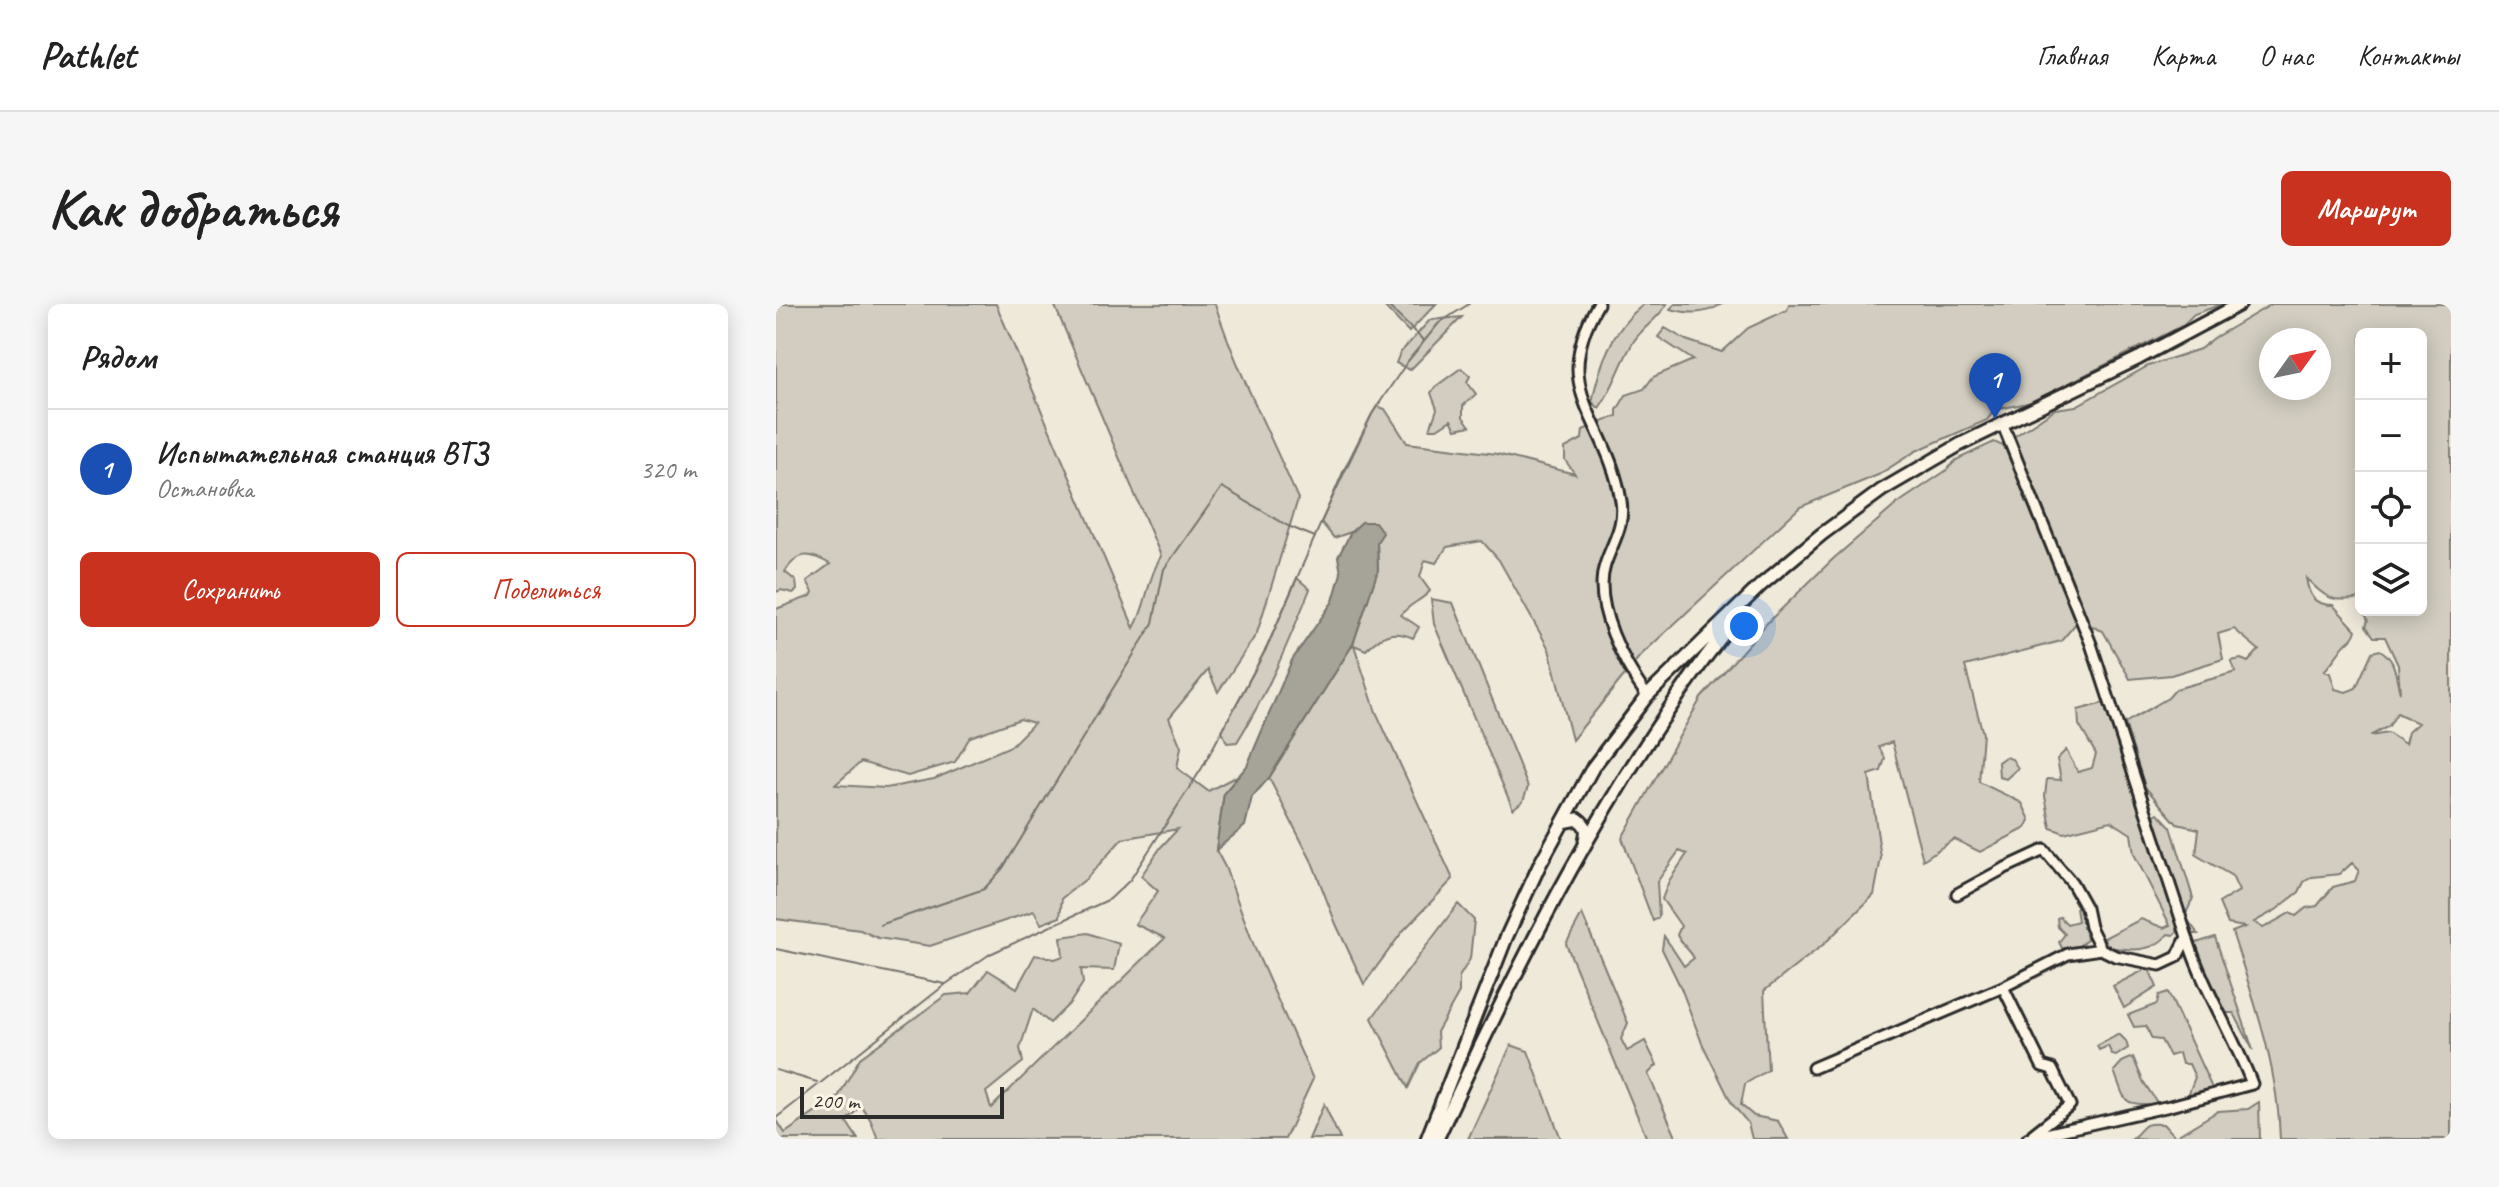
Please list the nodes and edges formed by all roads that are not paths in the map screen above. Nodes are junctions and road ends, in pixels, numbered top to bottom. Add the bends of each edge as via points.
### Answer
1 (1598, 304) edge
2 (2240, 304) edge
3 (2002, 423) junction
4 (1792, 560) junction
5 (1647, 696) junction
6 (1563, 822) junction
7 (1583, 848) junction
8 (1957, 894) dead end
9 (2187, 937) junction
10 (2101, 949) junction
11 (2003, 987) junction
12 (1813, 1068) dead end
13 (2027, 1138) edge
14 (1427, 1139) edge
15 (1437, 1139) edge

1 - 5 street via 1584,330 1577,373 1587,412 1610,457 1621,502 1622,519 1602,580 1604,599 1615,640
2 - 3 main road
3 - 4 main road via 1882,490
3 - 9 street via 2080,613
4 - 5 main road
4 - 7 main road via 1733,620 1695,669
5 - 6 main road via 1593,767
6 - 7 main road via 1578,819 1585,825
6 - 14 main road via 1506,938
7 - 15 main road via 1502,997
8 - 10 street via 2044,850 2072,883
9 - 10 street via 2177,957 2160,965
9 - 13 street via 2252,1084
10 - 11 street via 2068,954
11 - 12 street
11 - 13 street via 2042,1066 2052,1069 2070,1105

